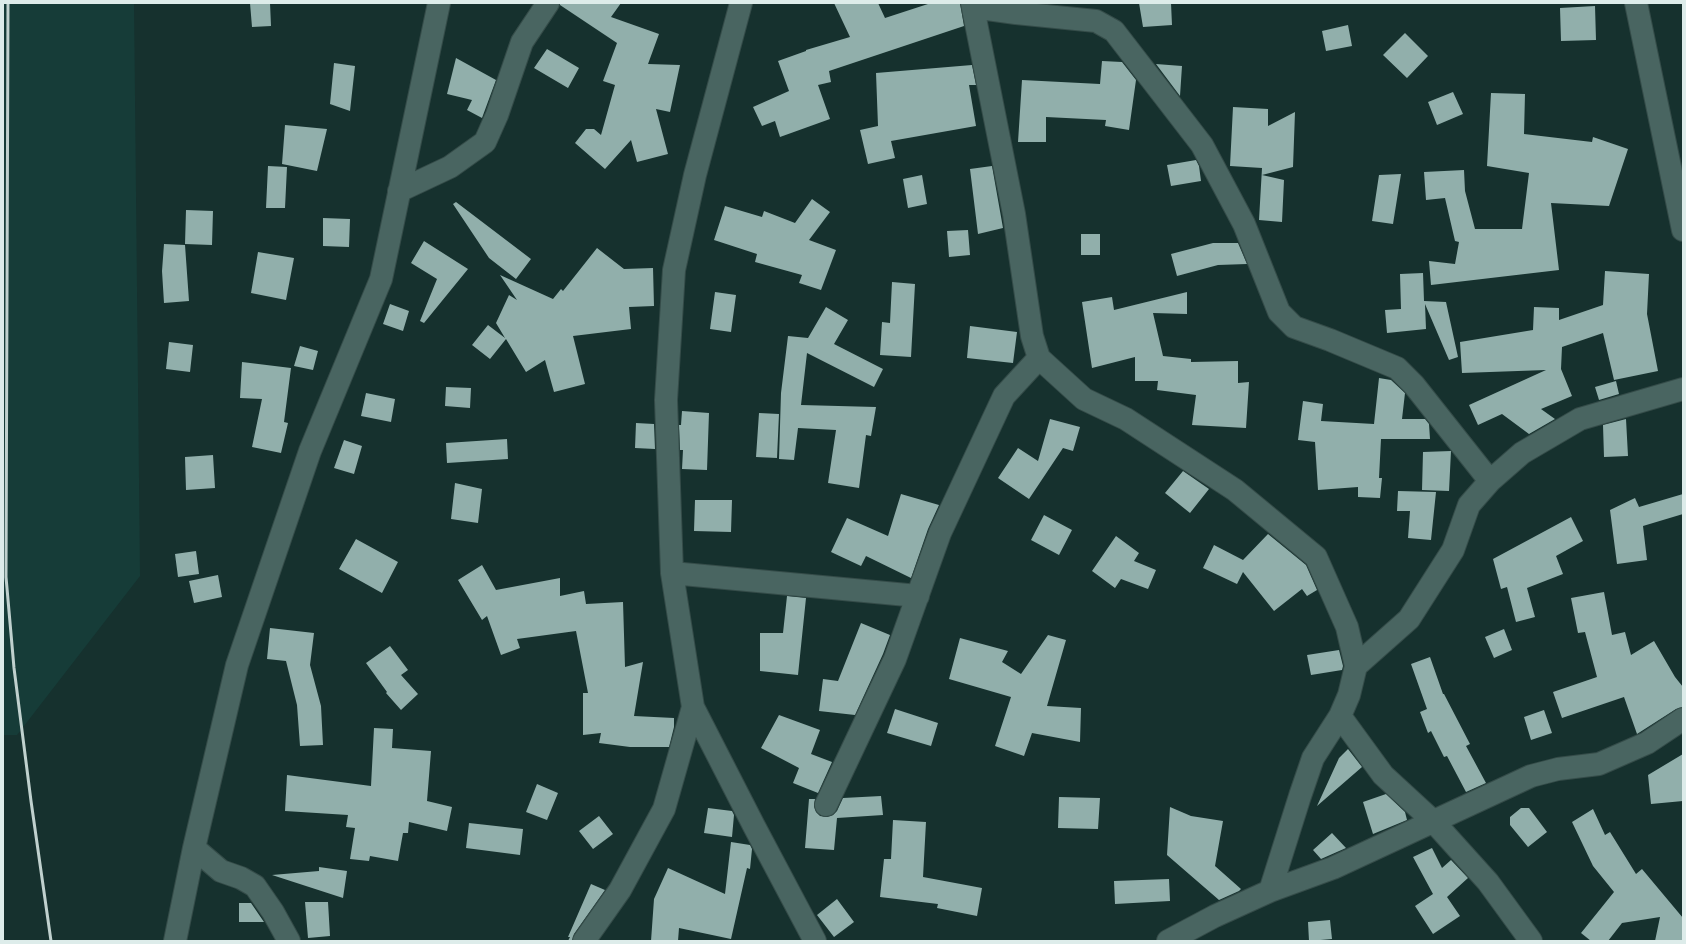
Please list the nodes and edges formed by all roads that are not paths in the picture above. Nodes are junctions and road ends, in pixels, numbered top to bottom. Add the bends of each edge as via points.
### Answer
1 (439, 3) edge
2 (548, 3) edge
3 (741, 3) edge
4 (1636, 3) edge
5 (972, 5) edge
6 (399, 191) junction
7 (1683, 230) edge
8 (1039, 358) junction
9 (1683, 389) edge
10 (1490, 481) junction
11 (672, 573) junction
12 (918, 596) junction
13 (1356, 666) junction
14 (693, 707) junction
15 (1340, 716) junction
16 (1683, 719) edge
17 (826, 805) dead end
18 (1433, 822) junction
19 (194, 848) junction
20 (1270, 891) junction
21 (175, 941) edge
22 (289, 941) edge
23 (584, 941) edge
24 (815, 941) edge
25 (1168, 941) edge
26 (1531, 941) edge

1 - 6 street
2 - 6 street via 522,42 485,142 450,167
3 - 11 street via 695,175 674,270 666,400
4 - 7 street
5 - 8 street via 1014,214 1032,336
5 - 10 street via 1016,13 1096,21 1114,31 1202,145 1244,224 1279,312 1294,327 1397,368 1414,385
6 - 19 street via 381,279 310,451 237,665
8 - 12 street via 1004,396 940,533
8 - 13 street via 1084,399 1126,419 1235,490 1316,557 1347,627
9 - 10 street via 1580,419 1522,453
10 - 13 street via 1469,506 1453,550 1409,619
11 - 12 street
11 - 14 street
12 - 17 street via 895,659
13 - 15 street via 1349,695
14 - 23 street via 664,809 620,890
14 - 24 street
15 - 18 street via 1383,775
15 - 20 street via 1314,758
16 - 18 street via 1647,743 1599,764 1558,769 1531,776
18 - 20 street via 1333,868
18 - 26 street via 1488,882
19 - 21 street
19 - 22 street via 221,870 255,886
20 - 25 street

